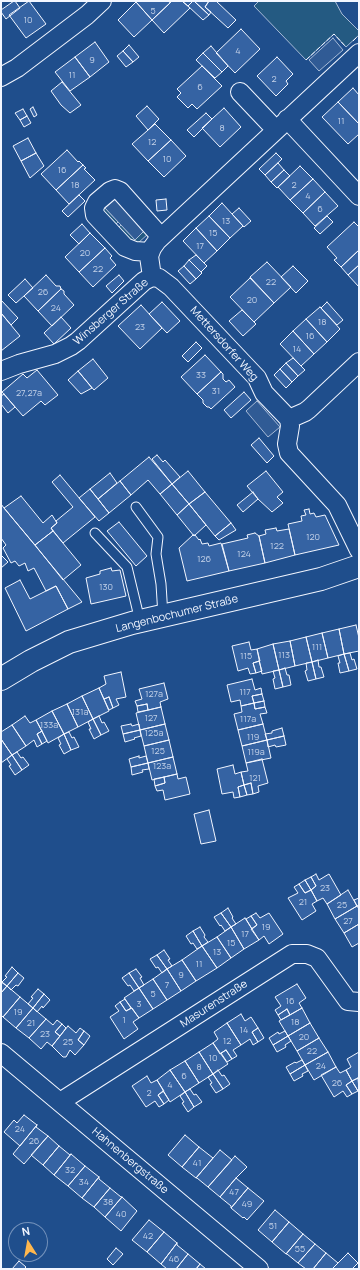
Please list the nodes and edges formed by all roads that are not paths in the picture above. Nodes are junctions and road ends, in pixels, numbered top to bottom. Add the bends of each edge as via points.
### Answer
1 (102, 1) edge
2 (359, 53) edge
3 (1, 77) edge
4 (240, 92) dead end
5 (281, 125) junction
6 (359, 196) edge
7 (161, 237) junction
8 (150, 252) junction
9 (152, 277) junction
10 (359, 362) edge
11 (1, 371) edge
12 (289, 418) junction
13 (136, 508) dead end
14 (95, 533) dead end
15 (359, 550) edge
16 (359, 566) edge
17 (163, 616) junction
18 (140, 621) junction
19 (1, 679) edge
20 (359, 1002) edge
21 (1, 1052) edge
22 (60, 1102) junction
23 (259, 1269) edge

1 - 3 street via 36,54
2 - 5 street
4 - 5 street
5 - 6 street
5 - 7 street
7 - 8 street
7 - 8 street via 120,191 110,191 97,202 94,208 95,215 125,248
8 - 9 street, Winsberger Straße
9 - 11 street, Winsberger Straße via 144,280 71,346 51,356
9 - 12 street, Mettersdorfer Weg via 159,278 171,287 257,378 264,393
10 - 12 street via 309,409
12 - 15 street via 289,453 337,505
13 - 17 lane via 158,537 156,554
14 - 18 lane via 127,567
16 - 17 street, Langenbochumer Straße via 321,579
17 - 18 street, Langenbochumer Straße
18 - 19 street, Langenbochumer Straße via 69,642
20 - 22 street, Masurenstraße via 348,1000 317,958 307,954 292,954
21 - 22 street, Hahnenbergstraße
22 - 23 street, Hahnenbergstraße

